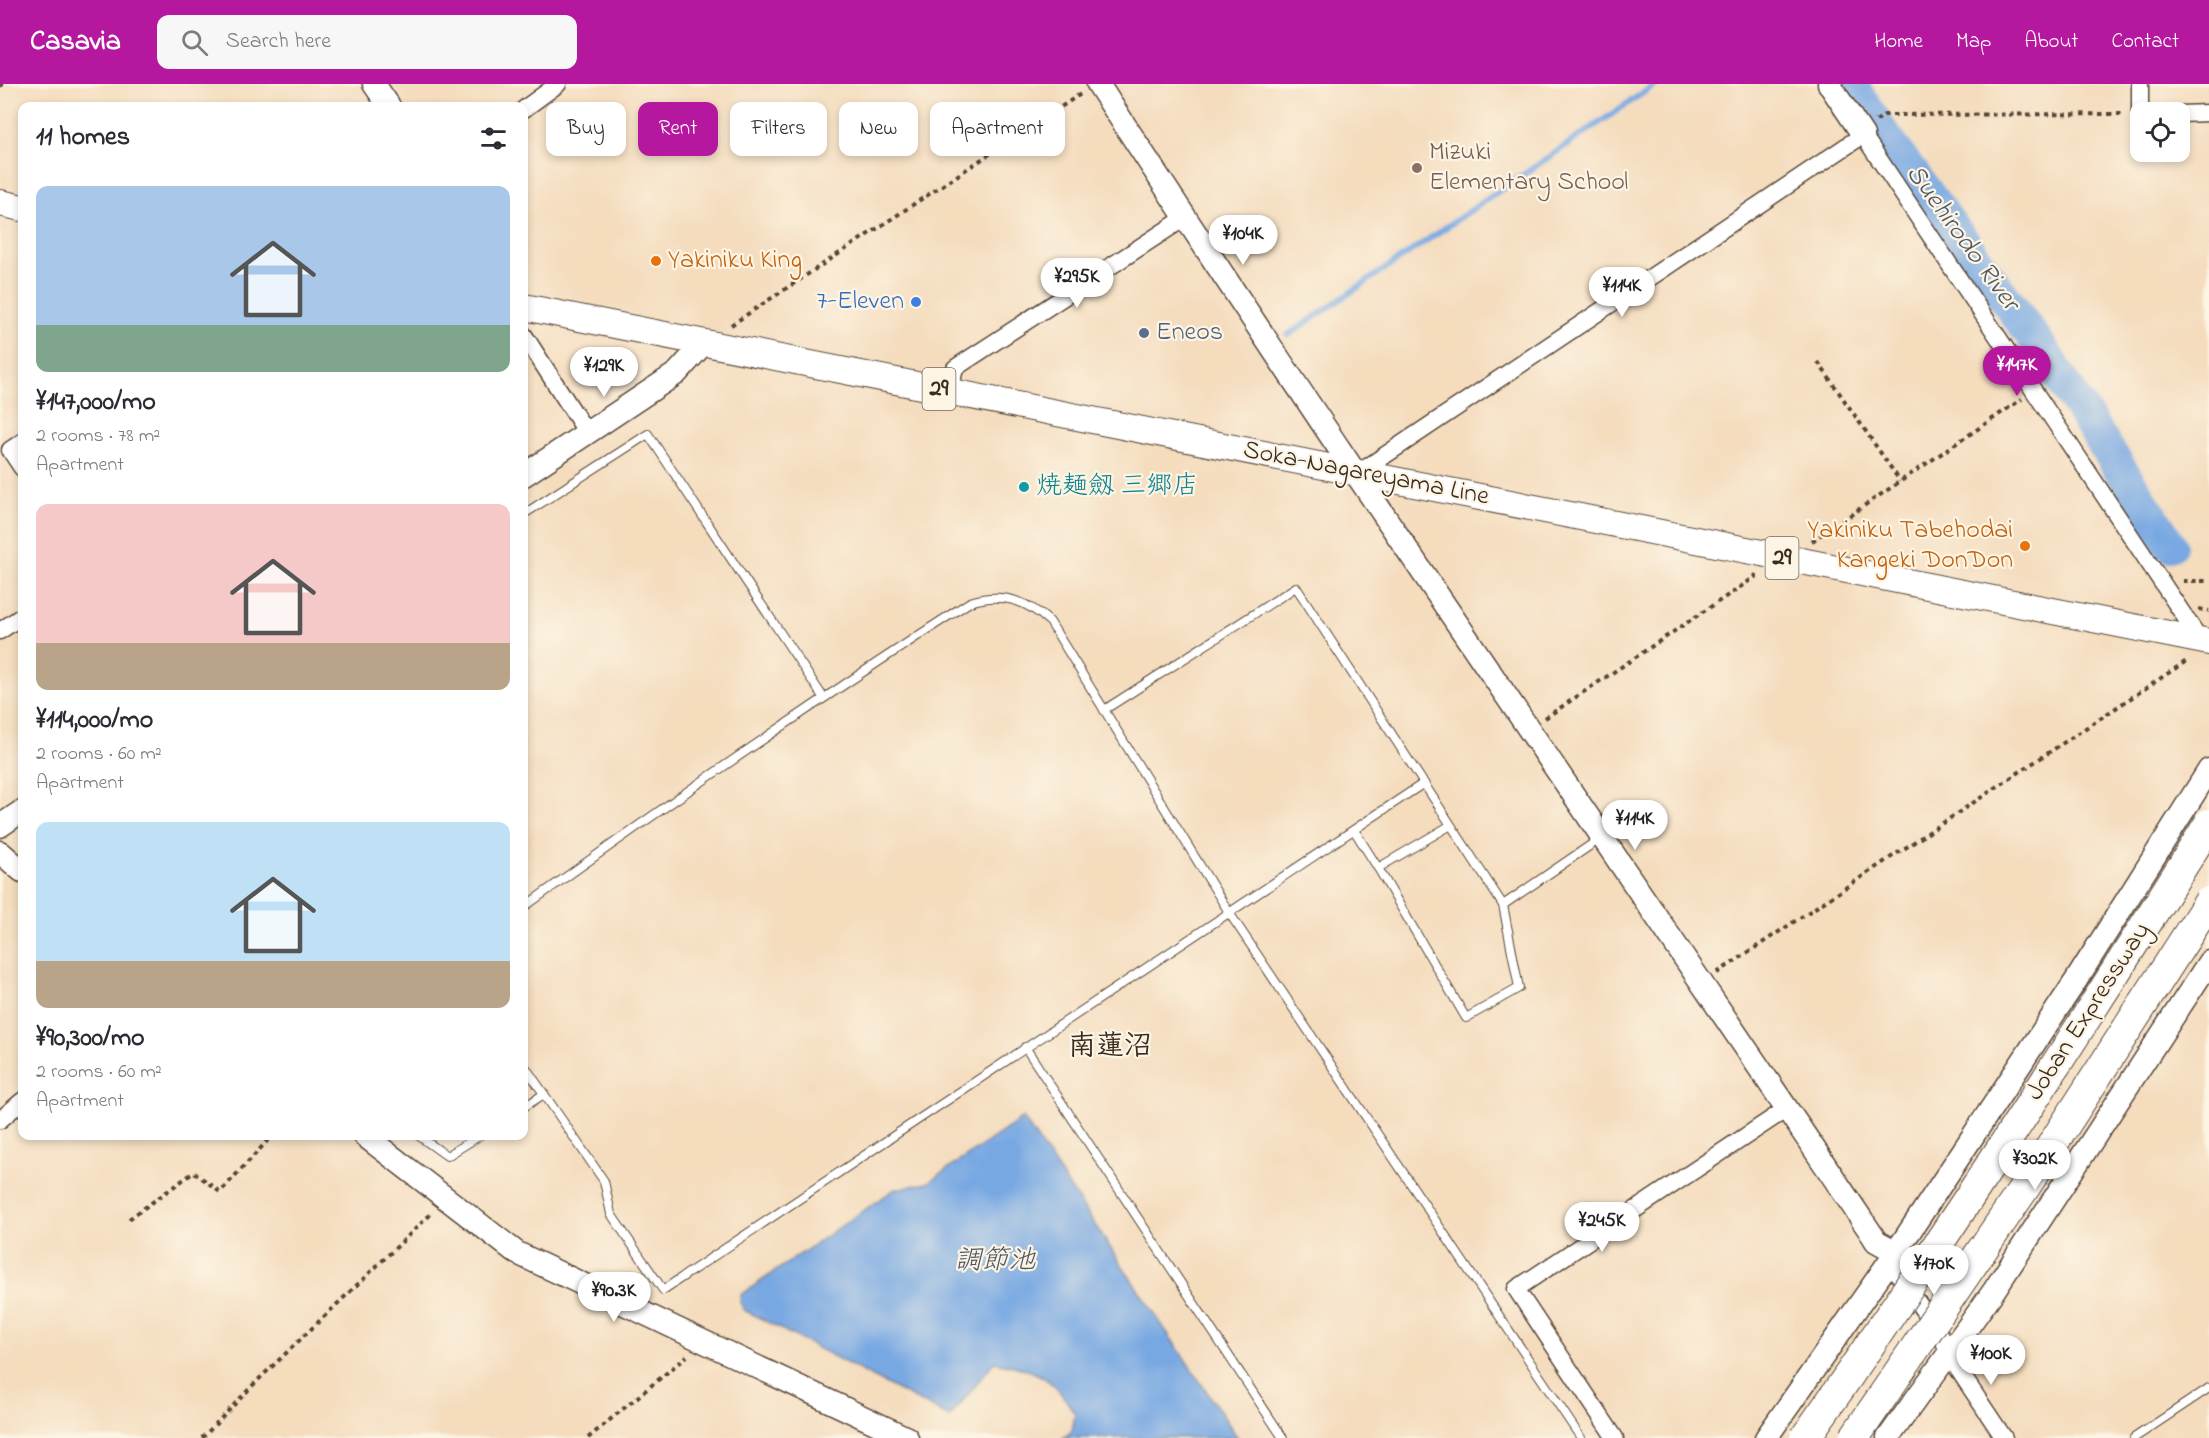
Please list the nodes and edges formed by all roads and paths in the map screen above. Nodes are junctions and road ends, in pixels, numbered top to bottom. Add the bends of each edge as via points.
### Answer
1 (374, 84) edge
2 (558, 84) edge
3 (1829, 84) edge
4 (2140, 84) edge
5 (1092, 87) edge
6 (386, 102) edge
7 (2140, 102) edge
8 (528, 106) edge
9 (2209, 113) edge
10 (2130, 114) edge
11 (2190, 114) edge
12 (1884, 115) dead end
13 (1863, 135) junction
14 (0, 203) edge
15 (18, 207) edge
16 (1186, 217) junction
17 (528, 308) edge
18 (528, 341) edge
19 (704, 343) junction
20 (1818, 362) dead end
21 (950, 391) junction
22 (2034, 391) junction
23 (587, 433) junction
24 (18, 445) edge
25 (18, 462) edge
26 (528, 472) edge
27 (1358, 472) junction
28 (1900, 481) junction
29 (528, 511) edge
30 (1774, 556) junction
31 (18, 619) edge
32 (0, 631) edge
33 (2202, 646) edge
34 (823, 697) junction
35 (1104, 710) junction
36 (1528, 729) junction
37 (2209, 770) edge
38 (1424, 783) junction
39 (18, 814) edge
40 (2209, 824) edge
41 (1451, 825) junction
42 (0, 826) edge
43 (1354, 830) junction
44 (1601, 838) junction
45 (0, 852) edge
46 (18, 868) edge
47 (1378, 868) junction
48 (2209, 902) edge
49 (528, 904) edge
50 (1503, 905) junction
51 (1230, 914) junction
52 (2209, 962) edge
53 (1702, 983) junction
54 (1025, 1047) junction
55 (528, 1071) edge
56 (544, 1094) junction
57 (18, 1104) edge
58 (528, 1104) edge
59 (1788, 1108) junction
60 (0, 1120) edge
61 (268, 1140) edge
62 (370, 1140) edge
63 (425, 1140) edge
64 (473, 1140) edge
65 (447, 1198) junction
66 (129, 1219) dead end
67 (1893, 1257) junction
68 (704, 1342) junction
69 (1950, 1350) junction
70 (2209, 1388) edge
71 (202, 1438) edge
72 (588, 1438) edge
73 (907, 1438) edge
74 (1283, 1438) edge
75 (1581, 1438) edge
76 (1615, 1438) edge
77 (1766, 1438) edge
78 (1805, 1438) edge
79 (1854, 1438) edge
80 (1888, 1438) edge
81 (2004, 1438) edge
82 (2133, 1438) edge

1 - 6 street
2 - 8 street
3 - 13 street
4 - 7 street
5 - 16 street
5 - 19 path
9 - 11 street
10 - 12 path
13 - 22 street
13 - 27 street
14 - 15 main road
16 - 21 street via 955,368
16 - 27 street
17 - 19 main road, Soka-Nagareyama Line / 29
18 - 23 street
19 - 21 main road, Soka-Nagareyama Line / 29
19 - 23 street via 677,374
20 - 28 path
21 - 27 main road, Soka-Nagareyama Line / 29
22 - 28 path
22 - 33 street
23 - 26 street
24 - 25 street via 10,450
27 - 30 main road, Soka-Nagareyama Line / 29
27 - 36 street
28 - 30 path
29 - 34 lane via 648,434
30 - 33 main road, Soka-Nagareyama Line / 29
30 - 36 path via 1755,578
31 - 32 street
33 - 53 path
34 - 35 lane via 970,602 984,597 1018,601 1050,622
34 - 49 lane
35 - 38 lane via 1296,587
35 - 51 lane
36 - 44 street
37 - 67 street
38 - 41 lane
38 - 43 lane
39 - 42 street
40 - 78 highway, Joban Expressway, bridge via 1987,1171
41 - 47 lane
41 - 50 lane
43 - 47 lane
43 - 51 lane
44 - 50 lane
44 - 53 street
45 - 46 street
47 - 50 lane via 1466,1018 1519,988
48 - 79 highway, Joban Expressway, bridge via 2025,1187
51 - 54 lane
51 - 75 lane
52 - 69 street via 1993,1293
53 - 59 street
54 - 56 lane via 663,1290 611,1214 604,1181
54 - 74 lane
55 - 56 lane
56 - 58 lane
57 - 60 street
59 - 67 street via 1876,1241
59 - 76 street via 1516,1289
61 - 66 path via 220,1192 195,1172
62 - 65 street
63 - 64 lane via 447,1156
65 - 68 street via 517,1253
65 - 71 path
67 - 69 street
67 - 77 street
68 - 72 path
68 - 73 street
69 - 80 street
69 - 81 street
70 - 82 lane

